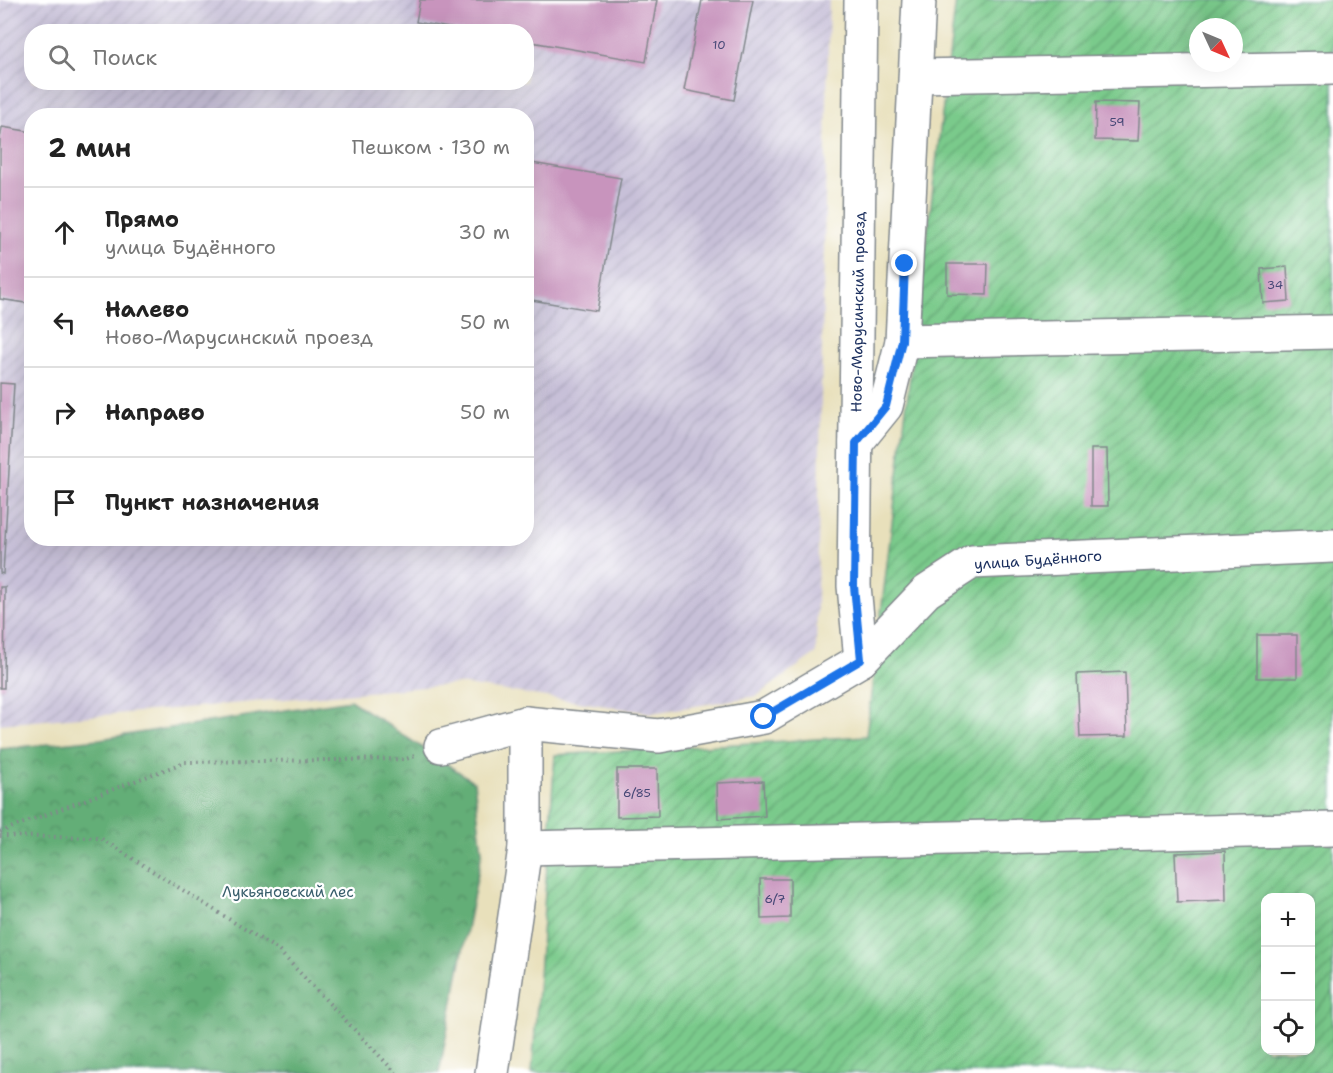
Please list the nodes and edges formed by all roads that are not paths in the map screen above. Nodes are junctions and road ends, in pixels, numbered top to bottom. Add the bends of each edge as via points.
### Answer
1 (861, 0) edge
2 (919, 0) edge
3 (1333, 68) edge
4 (916, 76) junction
5 (1333, 332) edge
6 (902, 341) junction
7 (856, 443) junction
8 (1333, 546) edge
9 (861, 660) junction
10 (525, 723) junction
11 (441, 746) road end
12 (1333, 829) edge
13 (525, 848) junction
14 (492, 1073) edge

1 - 7 street, Ново-Марусинский проезд
2 - 4 street
3 - 4 street
4 - 6 street
5 - 6 street
6 - 7 street via 886,406
7 - 9 street, Ново-Марусинский проезд via 854,586
8 - 9 street, улица Будённого via 972,562 926,592
9 - 10 street, улица Будённого via 764,717 659,736
10 - 11 street, улица Будённого
10 - 13 street
12 - 13 street
13 - 14 street

